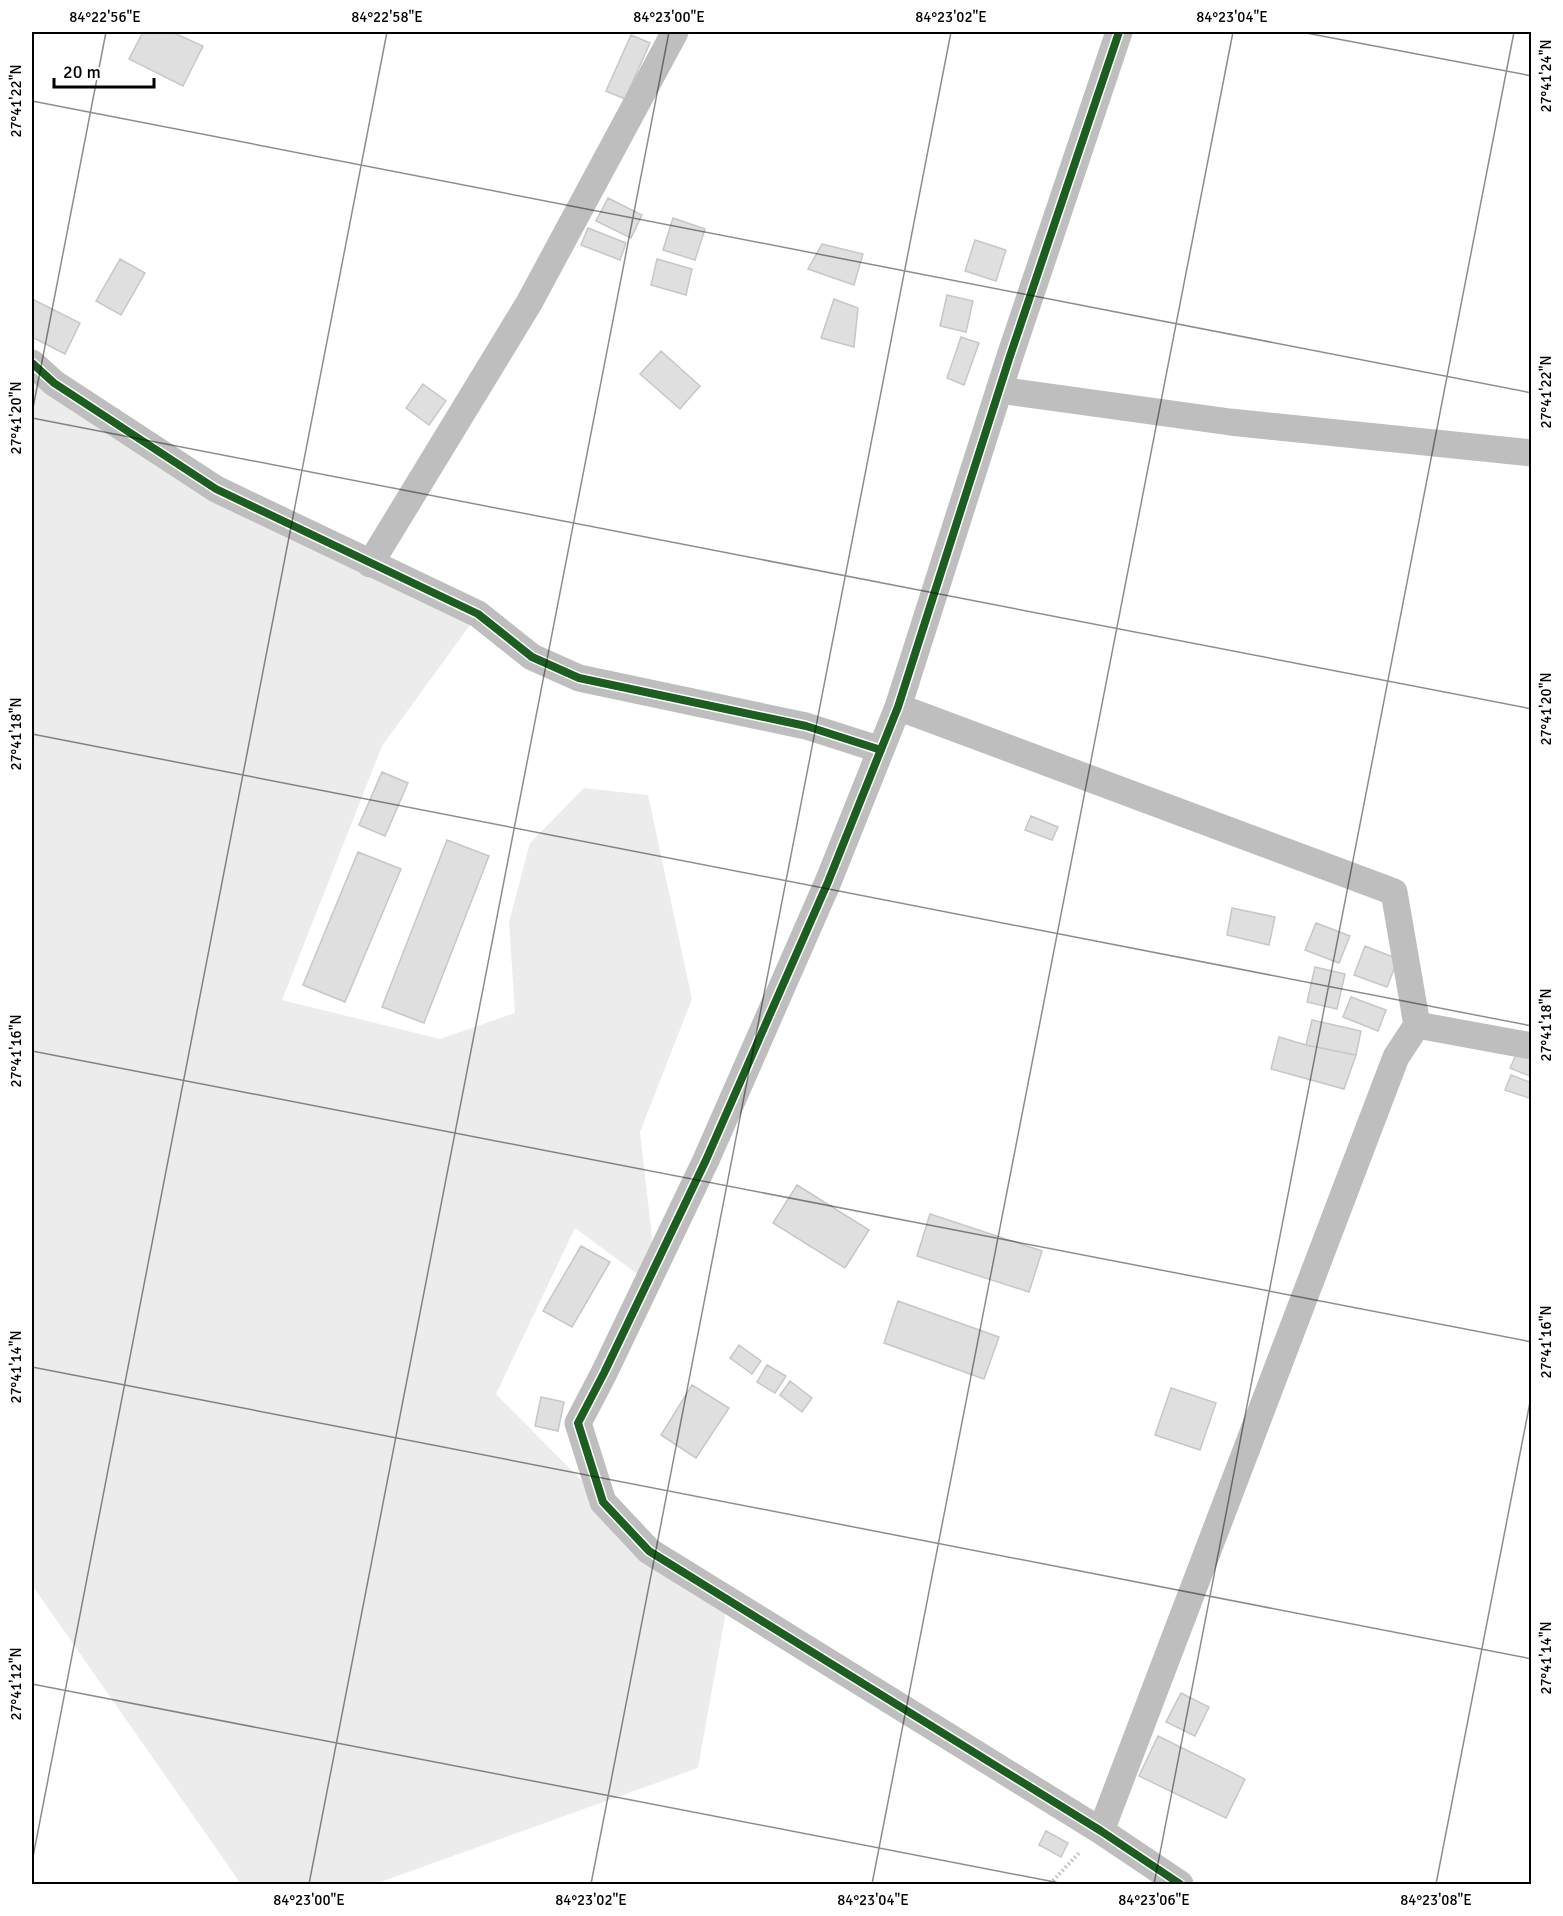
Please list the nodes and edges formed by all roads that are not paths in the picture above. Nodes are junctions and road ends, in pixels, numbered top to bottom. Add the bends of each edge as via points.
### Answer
1 (675, 32) edge
2 (1119, 32) edge
3 (32, 363) edge
4 (999, 390) junction
5 (1532, 453) edge
6 (370, 564) junction
7 (898, 707) junction
8 (881, 750) junction
9 (1417, 1025) junction
10 (1532, 1046) edge
11 (1101, 1831) junction
12 (1180, 1884) edge

1 - 6 street via 529,303
2 - 4 street
3 - 6 street via 54,383 216,489
4 - 5 street via 1230,422
4 - 7 street
6 - 8 street via 478,614 532,657 579,678 806,726
7 - 8 street
7 - 9 street via 1394,892
8 - 11 street via 706,1161 579,1423 603,1502 649,1551
9 - 10 street
9 - 11 street via 1396,1056
11 - 12 street

